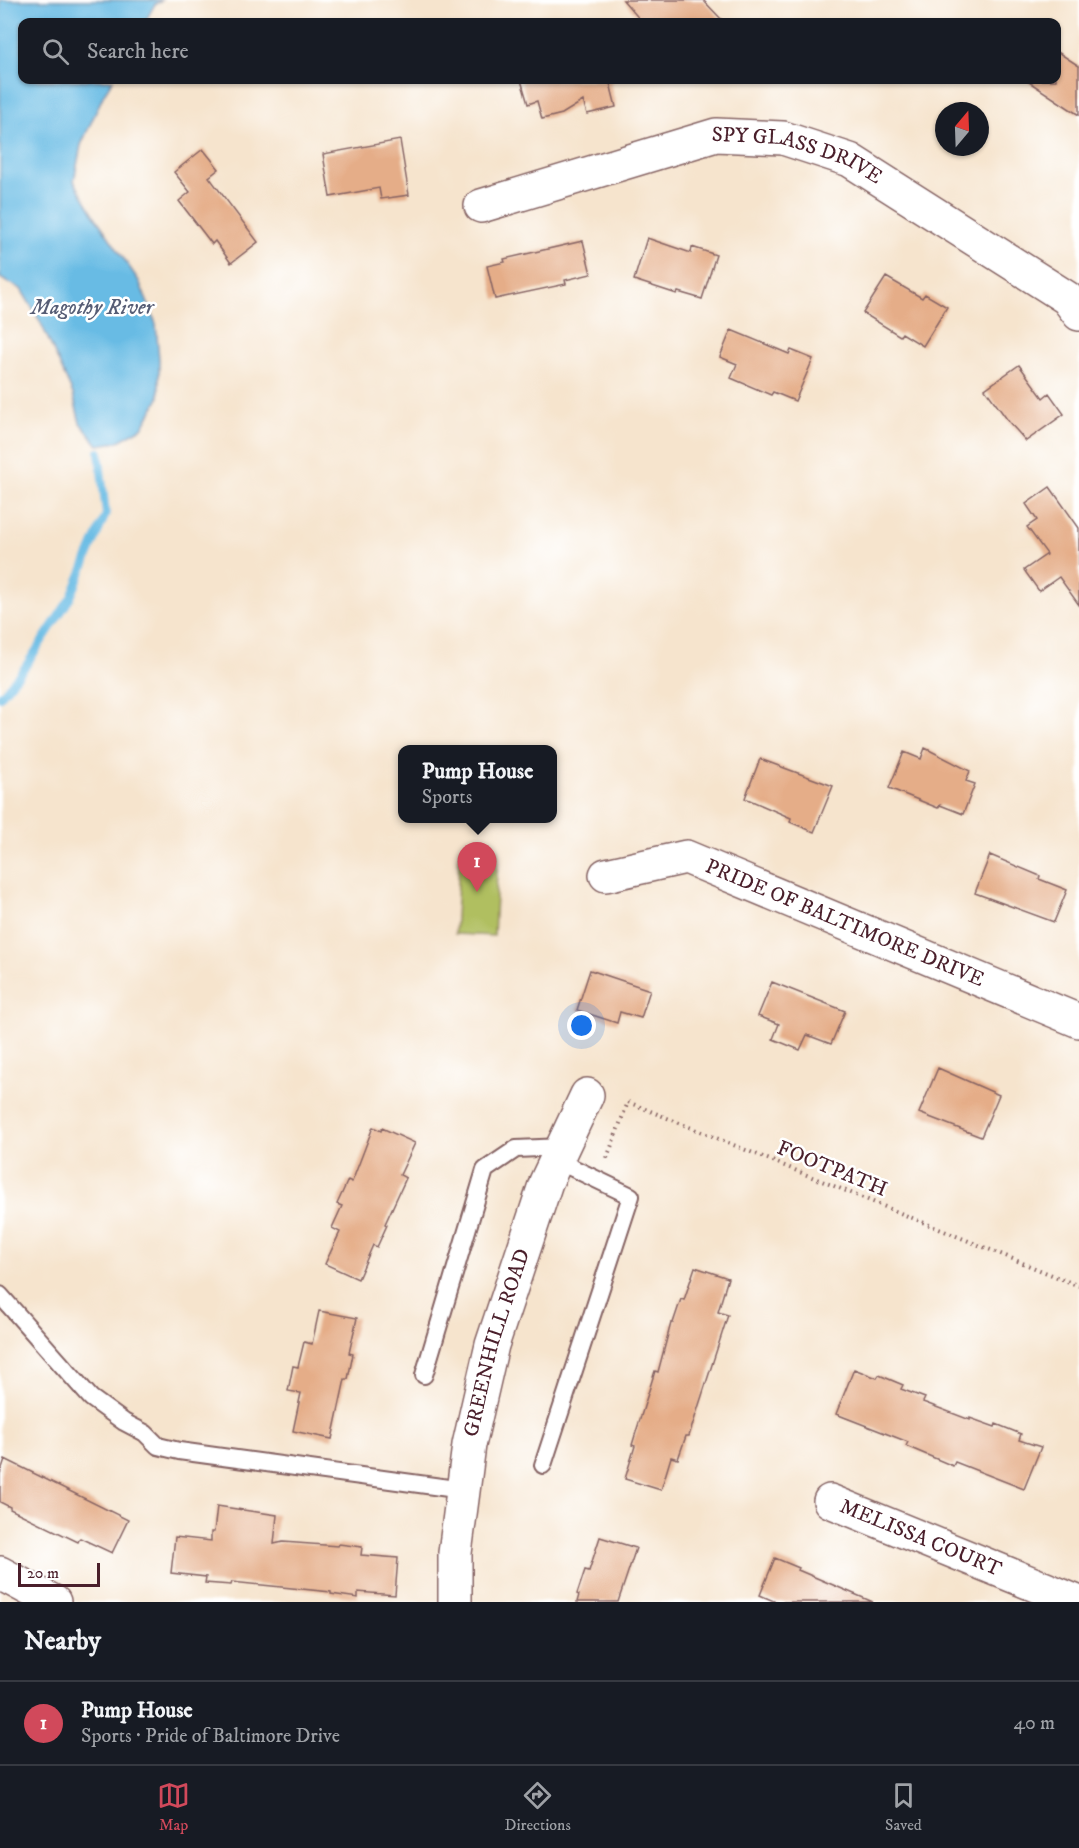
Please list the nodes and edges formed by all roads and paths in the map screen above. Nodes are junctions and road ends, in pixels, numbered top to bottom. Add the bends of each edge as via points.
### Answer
1 (481, 206) dead end
2 (1079, 314) edge
3 (606, 875) dead end
4 (1079, 1021) edge
5 (587, 1095) dead end
6 (560, 1154) junction
7 (607, 1158) dead end
8 (1079, 1286) edge
9 (0, 1294) edge
10 (424, 1375) dead end
11 (543, 1465) dead end
12 (463, 1490) junction
13 (830, 1500) dead end
14 (0, 1574) edge
15 (54, 1602) edge
16 (455, 1602) edge
17 (1077, 1602) edge

1 - 2 street, SPY GLASS DRIVE via 716,135 783,138 850,160 1068,298
3 - 4 street, PRIDE OF BALTIMORE DRIVE via 686,857
5 - 6 street, GREENHILL ROAD
6 - 10 lane via 516,1149 485,1170
6 - 11 lane via 631,1196
6 - 12 street, GREENHILL ROAD via 492,1345
7 - 8 path, FOOTPATH via 628,1102
9 - 12 lane via 91,1398 158,1446
12 - 16 street, GREENHILL ROAD via 455,1553
13 - 17 street, MELISSA COURT
14 - 15 street

